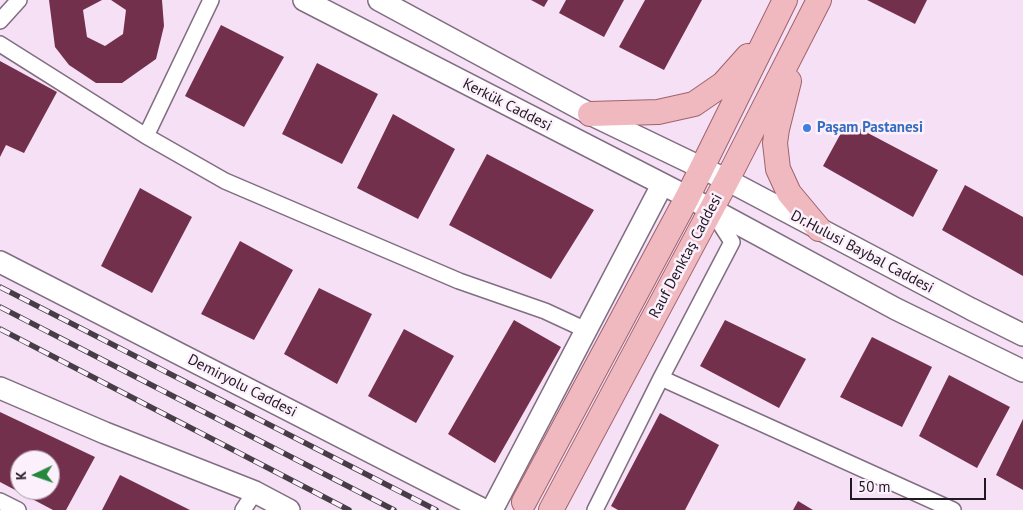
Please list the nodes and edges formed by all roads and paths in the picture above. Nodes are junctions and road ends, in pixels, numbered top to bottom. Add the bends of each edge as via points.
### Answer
1 (19, 0) edge
2 (211, 0) edge
3 (304, 0) edge
4 (378, 0) edge
5 (785, 0) edge
6 (819, 0) edge
7 (0, 21) edge
8 (771, 27) junction
9 (805, 28) junction
10 (0, 44) edge
11 (590, 114) junction
12 (146, 136) junction
13 (703, 167) junction
14 (727, 180) junction
15 (662, 185) junction
16 (687, 198) junction
17 (711, 210) junction
18 (819, 229) junction
19 (0, 262) edge
20 (586, 330) junction
21 (1023, 335) edge
22 (1023, 371) edge
23 (661, 378) junction
24 (0, 388) edge
25 (255, 492) junction
26 (0, 501) edge
27 (524, 502) dead end
28 (18, 510) edge
29 (244, 510) edge
30 (289, 510) edge
31 (484, 510) edge
32 (492, 510) edge
33 (551, 510) edge
34 (595, 510) edge
35 (953, 510) edge

1 - 7 street
2 - 12 street
3 - 15 street, Kerkük Caddesi
4 - 11 street, Kerkük Caddesi
5 - 8 main road, Rauf Denktaş Caddesi
6 - 9 main road, Rauf Denktaş Caddesi
8 - 11 main road via 736,70 694,104 658,112
8 - 13 main road, Rauf Denktaş Caddesi
9 - 14 main road, Rauf Denktaş Caddesi
9 - 18 main road via 777,129 775,157 789,193
10 - 12 street
11 - 13 street, Kerkük Caddesi
12 - 20 street via 225,181 459,281 545,311
13 - 14 street, Dr.Hulusi Baybal Caddesi
13 - 16 main road, Rauf Denktaş Caddesi
14 - 17 main road, Rauf Denktaş Caddesi
14 - 18 street, Dr.Hulusi Baybal Caddesi
15 - 16 street, Kerkük Caddesi
15 - 20 street
16 - 17 street, Kerkük Caddesi
16 - 27 main road, Rauf Denktaş Caddesi
17 - 22 street via 896,309
17 - 23 street via 732,242
17 - 33 main road, Rauf Denktaş Caddesi
18 - 21 street, Dr.Hulusi Baybal Caddesi
19 - 31 street, Demiryolu Caddesi
20 - 32 street
23 - 34 street
23 - 35 street
24 - 25 street
25 - 29 street
25 - 30 street
26 - 28 street

